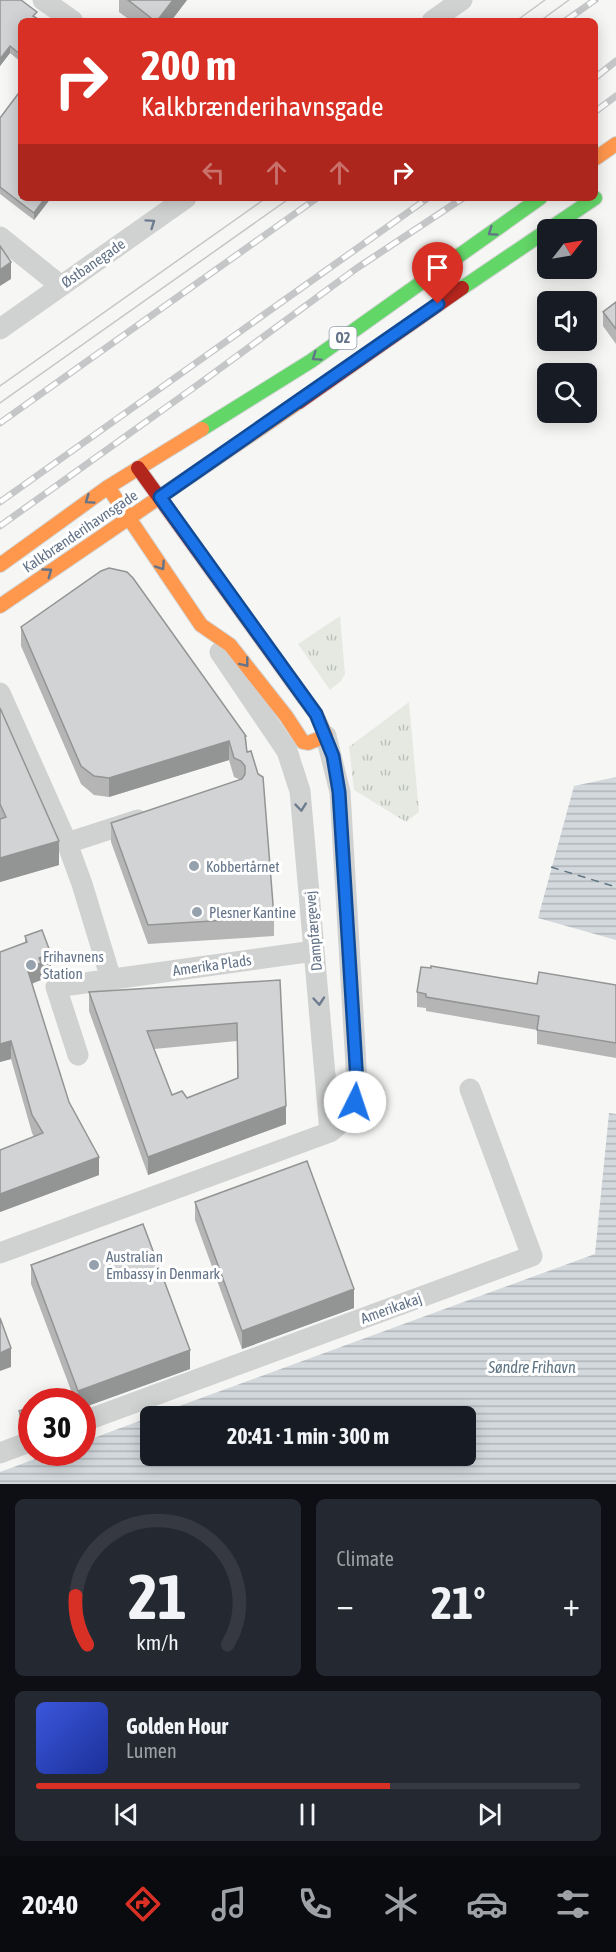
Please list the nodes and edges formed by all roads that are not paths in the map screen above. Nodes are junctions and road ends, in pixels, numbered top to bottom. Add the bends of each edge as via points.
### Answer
1 (43, 0) edge
2 (462, 0) edge
3 (69, 18) edge
4 (436, 18) edge
5 (616, 144) edge
6 (598, 157) edge
7 (609, 189) dead end
8 (598, 196) edge
9 (182, 201) edge
10 (536, 201) edge
11 (590, 201) edge
12 (0, 237) edge
13 (61, 285) junction
14 (0, 329) edge
15 (138, 468) junction
16 (108, 488) junction
17 (160, 497) junction
18 (129, 518) junction
19 (0, 565) edge
20 (0, 606) edge
21 (201, 625) joint
22 (0, 693) edge
23 (316, 714) junction
24 (285, 731) junction
25 (326, 736) junction
26 (155, 814) edge
27 (67, 843) junction
28 (314, 951) junction
29 (111, 979) junction
30 (78, 1055) dead end
31 (470, 1089) dead end
32 (338, 1126) junction
33 (0, 1253) edge
34 (96, 1417) edge
35 (18, 1446) edge
36 (0, 1453) edge

1 - 3 street
2 - 4 street
5 - 6 main road
7 - 8 main road, Kalkbrænderihavnsgade / O2
13 -> 9 street, Østbanegade
10 -> 15 main road, Kalkbrænderihavnsgade / O2 via 311,361
11 - 17 main road, Kalkbrænderihavnsgade / O2
12 - 13 street
13 - 14 street, Østbanegade
15 - 16 main road, Kalkbrænderihavnsgade / O2
15 - 17 main road
16 - 18 main road, Dampfærgevej
16 -> 19 main road, Kalkbrænderihavnsgade / O2
17 - 18 main road, Kalkbrænderihavnsgade / O2
17 - 23 main road
20 -> 18 main road, Kalkbrænderihavnsgade / O2
18 -> 21 main road, Dampfærgevej
21 -> 24 street, Dampfærgevej
22 - 27 street
23 - 24 street
23 - 25 main road
24 - 25 main road, Dampfærgevej via 308,743
24 -> 28 street, Dampfærgevej via 300,791
25 - 32 street via 339,792 357,1083 355,1102
26 - 27 street
27 - 29 street
28 - 29 street, Amerika Plads
28 -> 32 street, Dampfærgevej
29 - 30 street, Amerika Plads via 56,987
31 - 34 street, Amerikakaj via 532,1257
32 - 33 street
35 - 36 street

